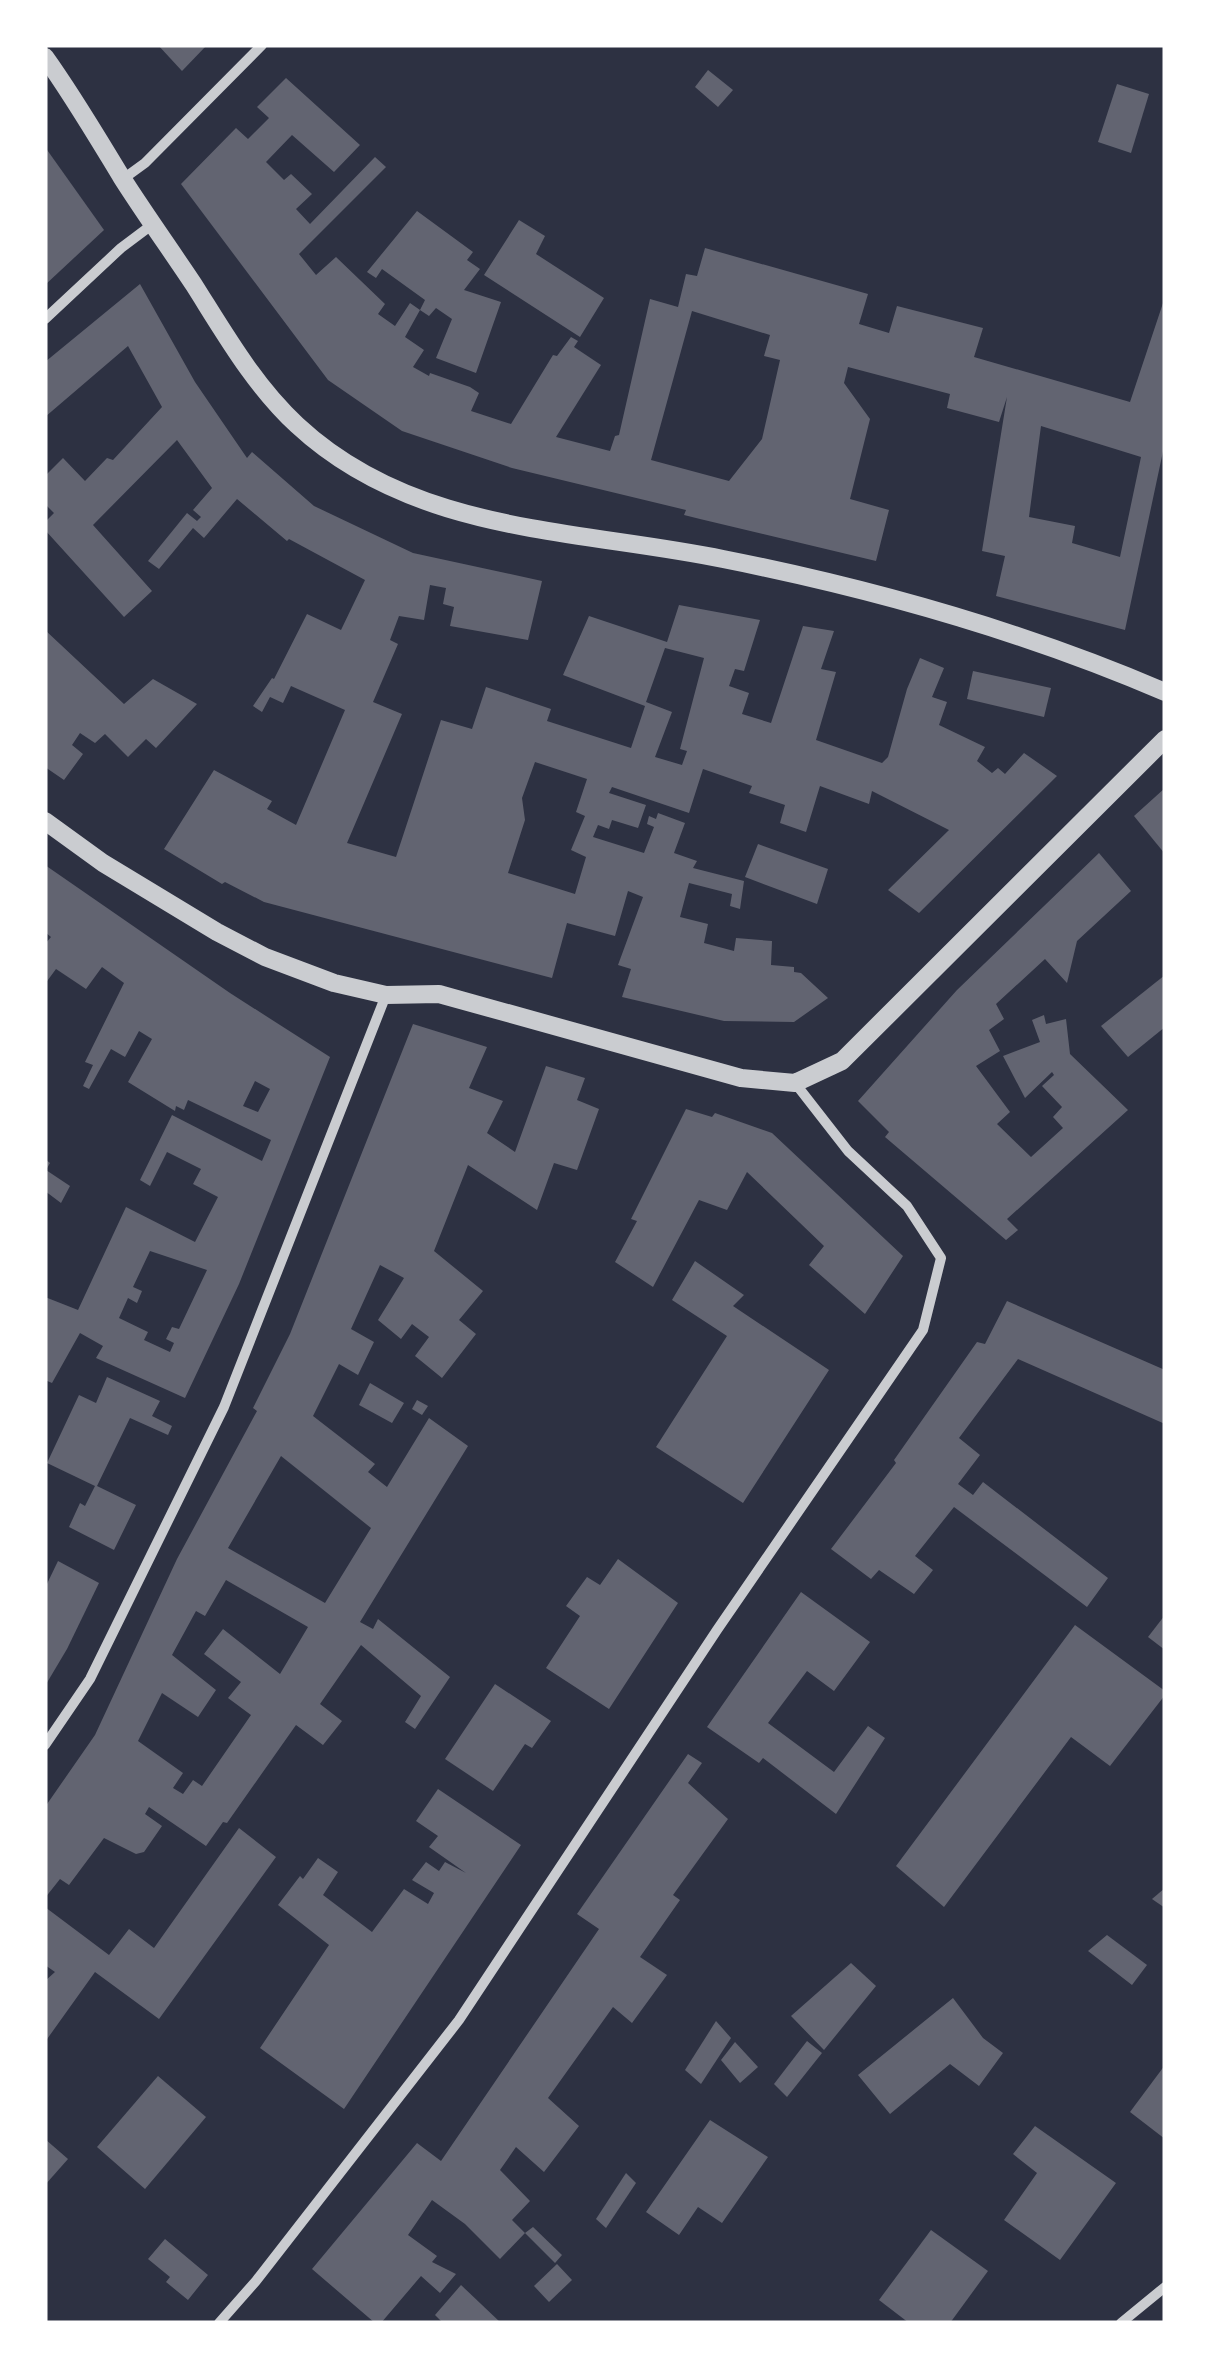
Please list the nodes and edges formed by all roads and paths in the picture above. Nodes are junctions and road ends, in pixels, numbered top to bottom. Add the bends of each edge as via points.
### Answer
1 (262, 45) edge
2 (45, 56) edge
3 (123, 179) junction
4 (153, 224) junction
5 (45, 319) edge
6 (1165, 692) edge
7 (1165, 739) edge
8 (45, 820) edge
9 (386, 995) junction
10 (795, 1083) junction
11 (45, 1746) edge
12 (1165, 2287) edge
13 (220, 2323) edge
14 (1120, 2323) edge

1 - 3 street
2 - 3 street
3 - 4 street
4 - 5 street
4 - 6 street via 247,368 298,426 407,496 476,519 722,558 930,608
7 - 10 street via 842,1061
8 - 9 street via 103,863 265,957
9 - 10 street via 439,994 741,1078
9 - 11 street via 224,1408 90,1679
10 - 13 street via 848,1151 907,1206 941,1258 923,1330 459,2020
12 - 14 street

